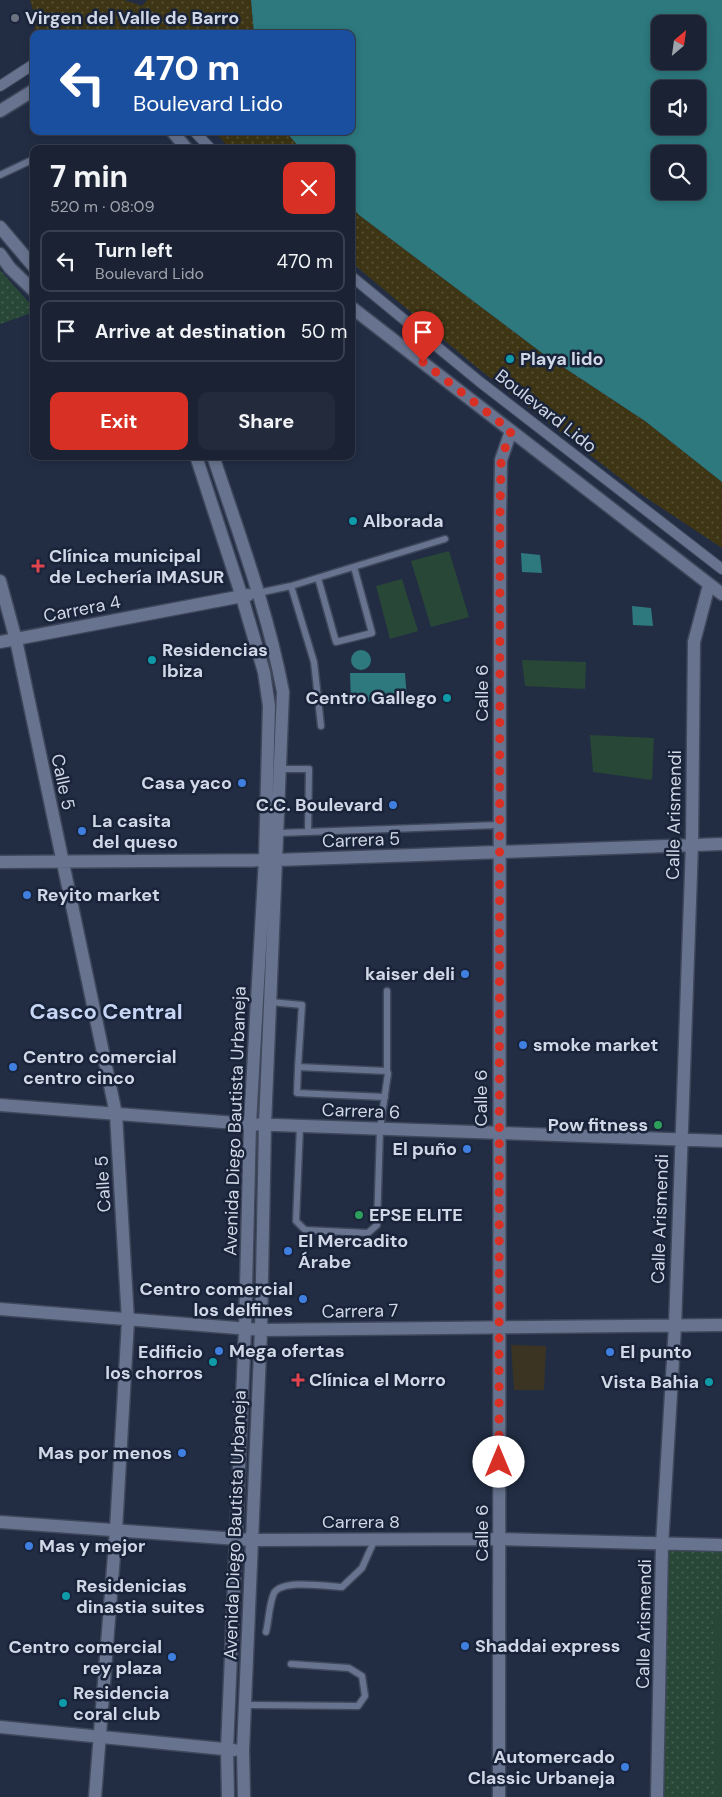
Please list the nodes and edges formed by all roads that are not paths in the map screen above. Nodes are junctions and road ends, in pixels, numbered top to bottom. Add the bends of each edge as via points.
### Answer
1 (30, 67) edge
2 (0, 86) edge
3 (30, 92) edge
4 (0, 111) edge
5 (175, 135) edge
6 (198, 135) edge
7 (184, 145) edge
8 (207, 145) edge
9 (30, 161) edge
10 (0, 175) edge
11 (0, 226) edge
12 (0, 254) edge
13 (30, 262) edge
14 (355, 279) edge
15 (30, 287) edge
16 (355, 310) edge
17 (511, 431) junction
18 (197, 460) edge
19 (213, 460) edge
20 (445, 539) dead end
21 (354, 567) junction
22 (722, 570) edge
23 (318, 578) junction
24 (0, 581) edge
25 (709, 585) junction
26 (291, 586) junction
27 (258, 593) junction
28 (722, 594) edge
29 (242, 597) junction
30 (16, 640) junction
31 (0, 642) edge
32 (321, 726) dead end
33 (281, 769) junction
34 (498, 825) junction
35 (308, 832) junction
36 (279, 833) junction
37 (692, 844) junction
38 (722, 844) edge
39 (498, 853) junction
40 (271, 859) junction
41 (0, 862) edge
42 (62, 862) junction
43 (387, 991) dead end
44 (271, 1002) junction
45 (298, 1067) junction
46 (386, 1071) junction
47 (385, 1097) junction
48 (0, 1105) edge
49 (116, 1114) junction
50 (250, 1124) junction
51 (266, 1125) junction
52 (300, 1126) junction
53 (380, 1129) junction
54 (498, 1133) junction
55 (680, 1140) junction
56 (722, 1141) edge
57 (0, 1309) edge
58 (128, 1321) junction
59 (722, 1325) edge
60 (675, 1326) junction
61 (499, 1327) junction
62 (245, 1329) junction
63 (261, 1330) junction
64 (0, 1522) edge
65 (116, 1530) junction
66 (237, 1539) junction
67 (499, 1539) junction
68 (252, 1540) junction
69 (375, 1540) junction
70 (662, 1545) junction
71 (722, 1545) edge
72 (266, 1632) dead end
73 (291, 1664) dead end
74 (245, 1705) junction
75 (0, 1727) edge
76 (99, 1738) junction
77 (227, 1749) junction
78 (243, 1750) junction
79 (95, 1797) edge
80 (228, 1797) edge
81 (244, 1797) edge
82 (499, 1797) edge
83 (657, 1797) edge

1 - 2 street
3 - 4 street
5 - 7 street
6 - 8 street
9 - 10 lane
11 - 13 street
12 - 15 street
14 - 22 street, Boulevard Lido via 480,382
16 - 17 street, Boulevard Lido
17 - 25 street, Boulevard Lido
17 - 34 street, Calle 6 via 501,460
18 - 29 street, Avenida Diego Bautista Urbaneja
19 - 27 street, Avenida Diego Bautista Urbaneja
20 - 21 lane
21 - 23 lane
21 - 23 lane via 372,633 336,642
23 - 26 lane
24 - 30 street, Calle 5
25 - 28 street, Boulevard Lido
25 - 37 street, Calle Arismendi via 694,642
26 - 27 lane
26 - 32 lane via 314,662
27 - 29 street, Carrera 4
27 - 33 street, Avenida Diego Bautista Urbaneja via 276,653 283,692
29 - 30 street, Carrera 4
29 - 40 street, Avenida Diego Bautista Urbaneja via 264,672 268,706
30 - 31 street, Carrera 4
30 - 42 street, Calle 5
33 - 35 lane via 309,769
33 - 36 street, Avenida Diego Bautista Urbaneja
34 - 35 lane
34 - 39 street, Calle 6
35 - 36 lane
36 - 40 street, Avenida Diego Bautista Urbaneja
37 - 38 street, Carrera 5
37 - 39 street, Carrera 5
37 - 55 street, Calle Arismendi
39 - 40 street, Carrera 5
39 - 54 street, Calle 6
40 - 42 street, Carrera 5
40 - 44 street, Avenida Diego Bautista Urbaneja
40 - 50 street, Avenida Diego Bautista Urbaneja
41 - 42 street, Carrera 5
42 - 49 street, Calle 5
43 - 46 lane
44 - 45 lane via 302,1005
44 - 51 street, Avenida Diego Bautista Urbaneja
45 - 46 lane
45 - 47 lane via 297,1093
46 - 47 lane via 389,1077
47 - 53 lane
48 - 49 street, Carrera 6
49 - 50 street, Carrera 6
49 - 58 street, Calle 5
50 - 51 street, Carrera 6
50 - 62 street, Avenida Diego Bautista Urbaneja
51 - 52 street, Carrera 6
51 - 63 street, Avenida Diego Bautista Urbaneja
52 - 53 street, Carrera 6
52 - 53 lane via 296,1221 305,1230 368,1233 377,1225
53 - 54 street, Carrera 6
54 - 55 street, Carrera 6
54 - 61 street, Calle 6
55 - 56 street, Carrera 6
55 - 60 street, Calle Arismendi
57 - 58 street, Carrera 7
58 - 62 street, Carrera 7
58 - 65 street, Calle 5
59 - 60 street, Carrera 7
60 - 61 street, Carrera 7
60 - 70 street, Calle Arismendi
61 - 63 street, Carrera 7
61 - 67 street, Calle 6
62 - 63 street, Carrera 7
62 - 66 street, Avenida Diego Bautista Urbaneja
63 - 68 street, Avenida Diego Bautista Urbaneja
64 - 65 street, Carrera 8
65 - 66 street, Carrera 8
65 - 76 street, Calle 5
66 - 68 street, Carrera 8
66 - 77 street, Avenida Diego Bautista Urbaneja
67 - 69 street, Carrera 8
67 - 70 street, Carrera 8
67 - 82 street, Calle 6
68 - 69 street, Carrera 8
68 - 74 street, Avenida Diego Bautista Urbaneja
69 - 72 lane via 362,1568 342,1587 289,1584 278,1588 273,1595
70 - 71 street, Carrera 8
70 - 83 street, Calle Arismendi
73 - 74 lane via 349,1668 362,1676 365,1696 358,1706
74 - 78 street, Avenida Diego Bautista Urbaneja
75 - 76 street
76 - 77 street
76 - 79 street, Calle 5
77 - 78 street
77 - 80 street, Avenida Diego Bautista Urbaneja
78 - 81 street, Avenida Diego Bautista Urbaneja

